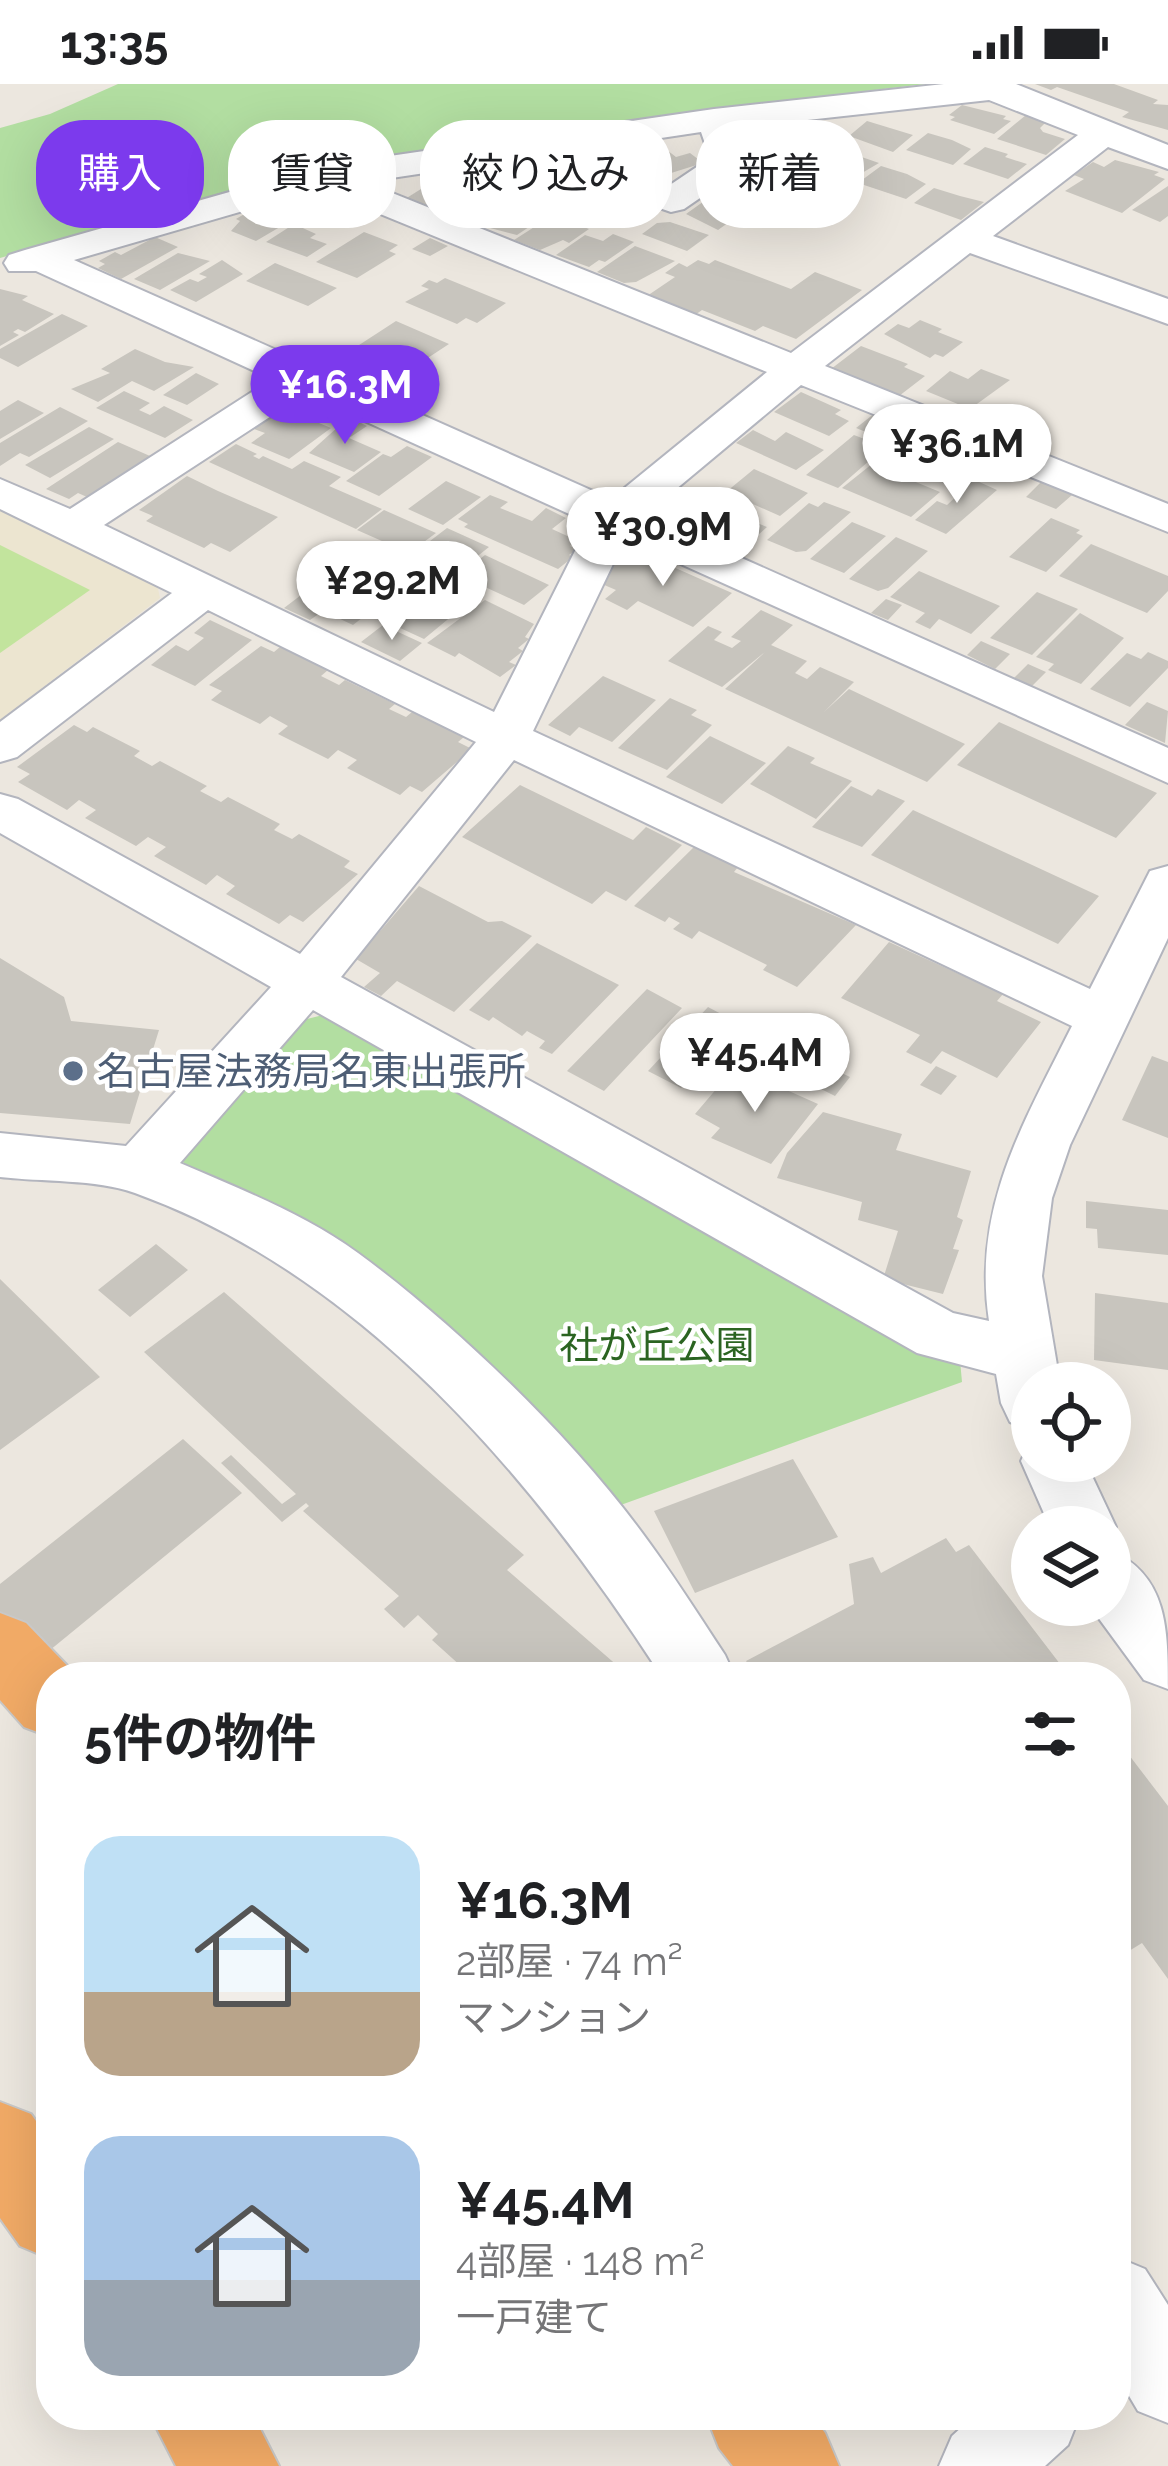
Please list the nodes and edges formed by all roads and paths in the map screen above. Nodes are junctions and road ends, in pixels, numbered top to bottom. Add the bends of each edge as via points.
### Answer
1 (996, 87) edge
2 (714, 120) edge
3 (1103, 133) junction
4 (1168, 158) edge
5 (228, 204) edge
6 (396, 208) edge
7 (963, 238) junction
8 (19, 264) edge
9 (1168, 311) edge
10 (793, 371) junction
11 (303, 377) junction
12 (0, 492) edge
13 (1168, 519) edge
14 (612, 520) junction
15 (72, 526) junction
16 (204, 591) junction
17 (506, 737) junction
18 (0, 746) edge
19 (1168, 767) edge
20 (0, 811) edge
21 (1168, 884) edge
22 (305, 984) junction
23 (1104, 1018) junction
24 (0, 1155) edge
25 (139, 1170) junction
26 (1025, 1362) edge
27 (1011, 1371) edge
28 (1131, 1608) edge
29 (0, 1647) edge
30 (1168, 1658) edge
31 (691, 1662) edge
32 (36, 1686) edge
33 (0, 2146) edge
34 (36, 2195) edge
35 (207, 2430) edge
36 (764, 2430) edge
37 (1022, 2430) edge
38 (232, 2466) edge
39 (792, 2466) edge
40 (982, 2466) edge

1 - 2 street
1 - 3 street
3 - 4 street
3 - 7 street
5 - 8 street
6 - 10 street
7 - 9 street
7 - 10 street
8 - 11 street
10 - 13 street
10 - 14 street
11 - 14 street
11 - 15 street
12 - 15 street
14 - 17 street
14 - 19 street
15 - 16 street
16 - 17 street
16 - 18 street
17 - 22 street
17 - 23 street
20 - 22 street
21 - 23 street
22 - 25 street
22 - 27 street
23 - 26 street via 1023,1198 1012,1276
24 - 25 street
25 - 31 street via 335,1269 448,1366 620,1553
28 - 30 street
29 - 32 highway
33 - 34 highway
35 - 38 highway
36 - 39 highway
37 - 40 street

